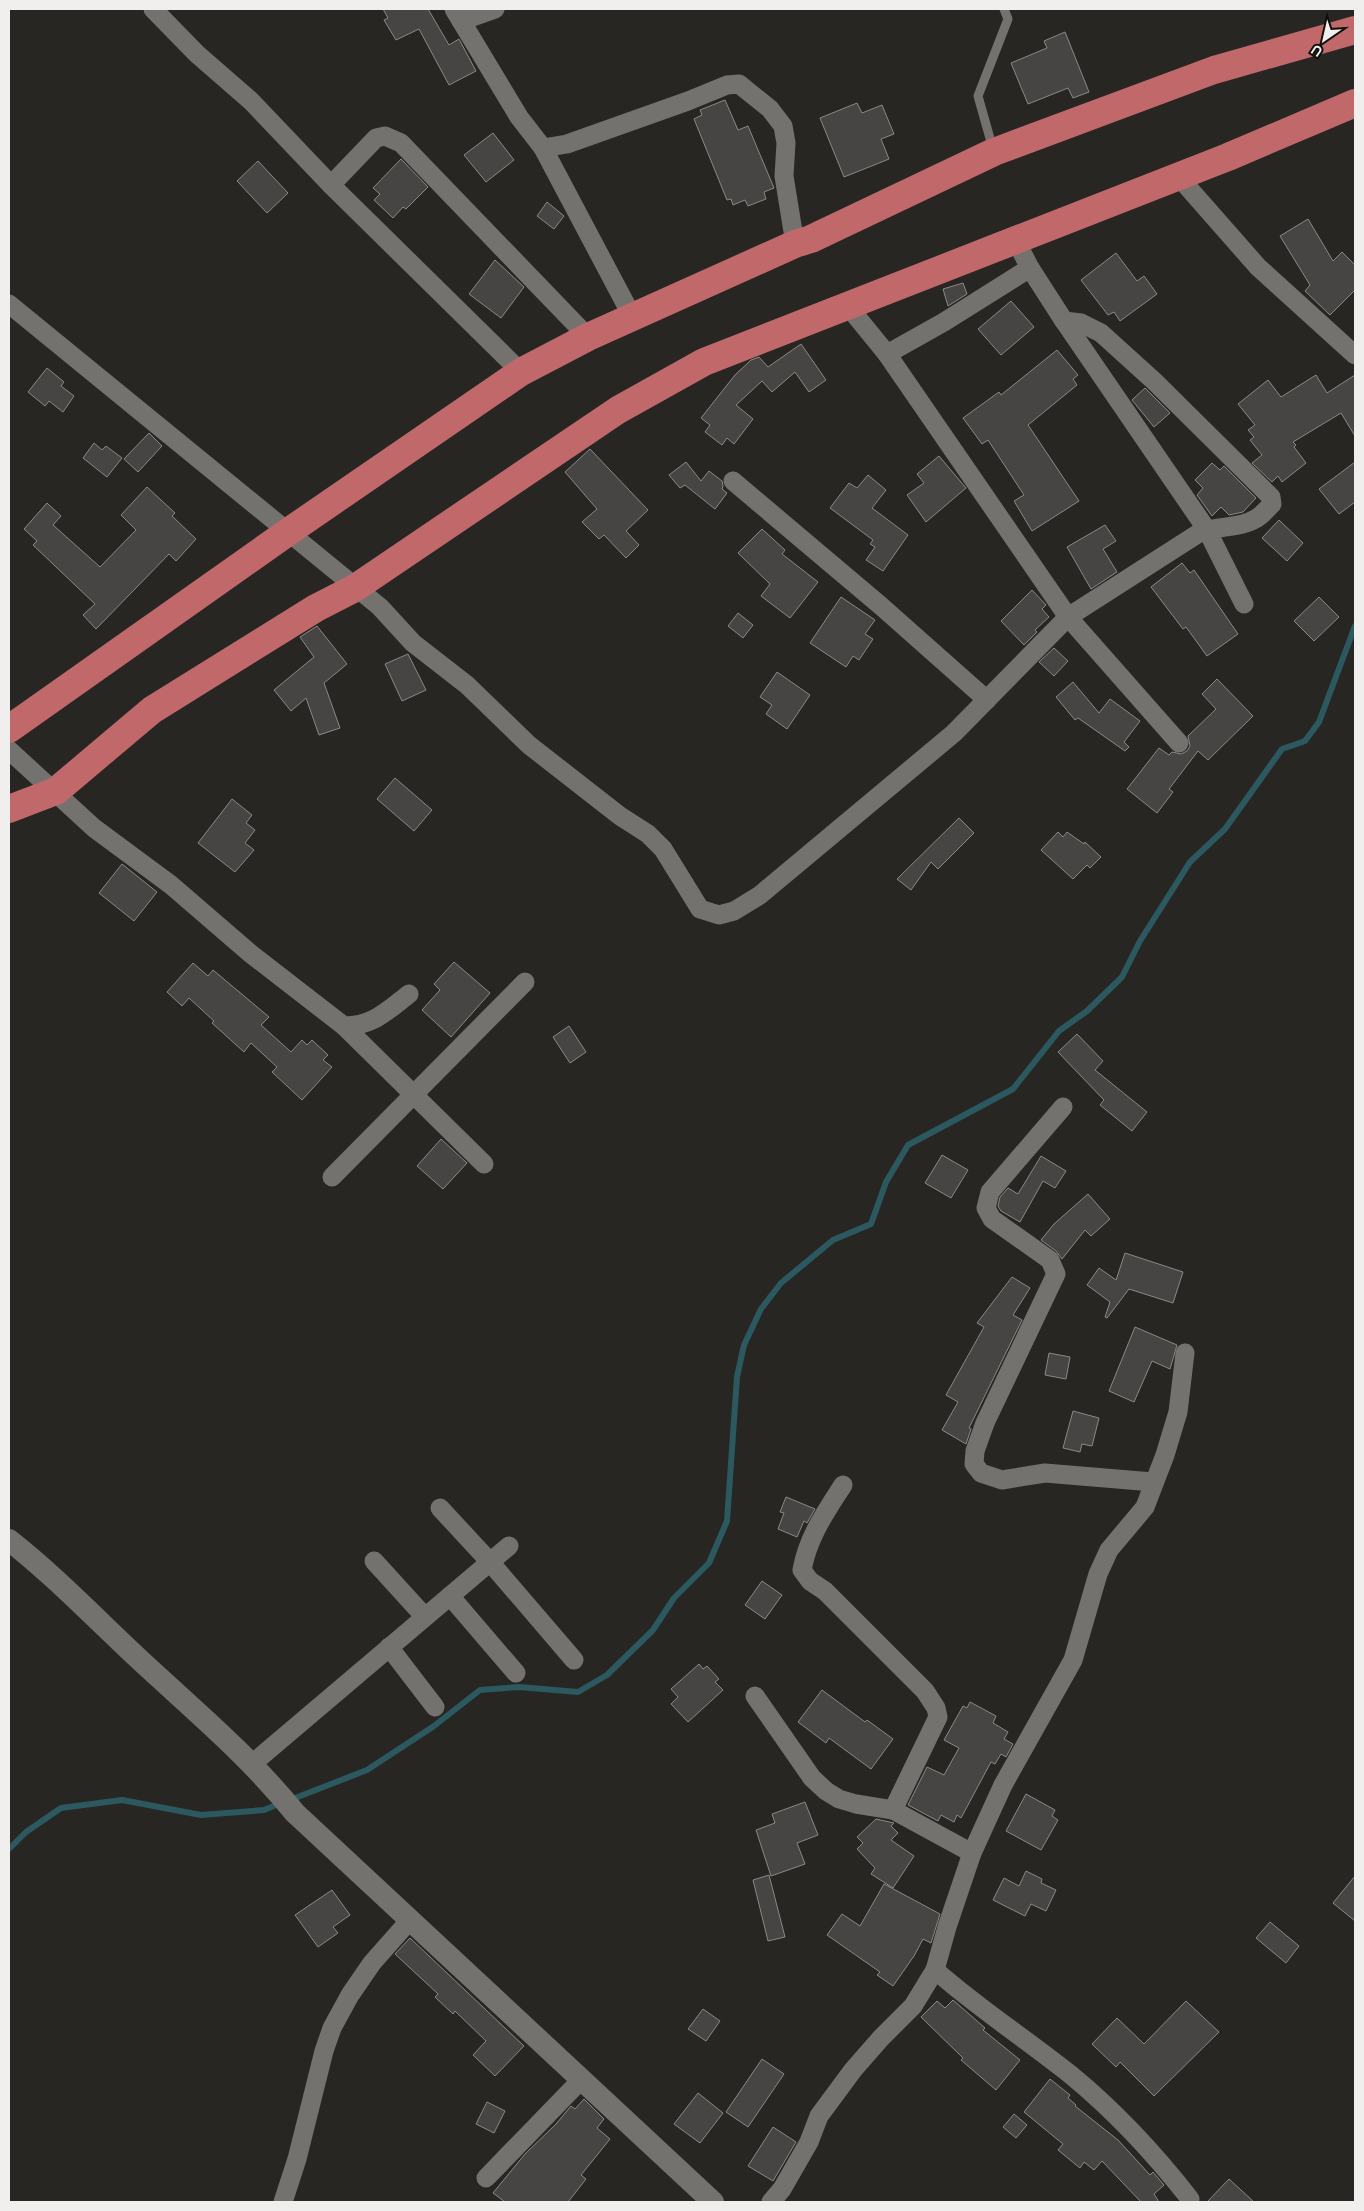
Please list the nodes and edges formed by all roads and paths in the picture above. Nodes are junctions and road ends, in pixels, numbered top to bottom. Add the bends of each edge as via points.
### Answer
1 (153, 9) edge
2 (495, 9) edge
3 (1004, 9) edge
4 (458, 15) edge
5 (1355, 30) edge
6 (1355, 103) edge
7 (543, 148) junction
8 (994, 152) junction
9 (1178, 176) junction
10 (331, 185) junction
11 (1015, 239) junction
12 (795, 244) junction
13 (1030, 268) junction
14 (9, 304) edge
15 (847, 305) junction
16 (633, 318) junction
17 (1064, 321) junction
18 (588, 337) junction
19 (887, 354) junction
20 (1355, 355) edge
21 (521, 372) junction
22 (732, 481) dead end
23 (1207, 530) junction
24 (288, 532) junction
25 (355, 588) junction
26 (1244, 604) dead end
27 (1068, 616) junction
28 (986, 700) junction
29 (9, 729) edge
30 (1179, 743) dead end
31 (9, 750) edge
32 (56, 791) junction
33 (9, 810) edge
34 (525, 982) dead end
35 (409, 994) dead end
36 (344, 1026) junction
37 (413, 1094) junction
38 (1063, 1107) dead end
39 (484, 1164) dead end
40 (332, 1177) dead end
41 (1185, 1352) dead end
42 (1153, 1482) junction
43 (843, 1485) dead end
44 (440, 1508) dead end
45 (9, 1540) edge
46 (508, 1546) dead end
47 (374, 1561) dead end
48 (490, 1562) junction
49 (450, 1596) junction
50 (425, 1617) junction
51 (389, 1647) junction
52 (574, 1660) dead end
53 (516, 1673) dead end
54 (755, 1696) dead end
55 (435, 1707) dead end
56 (259, 1771) junction
57 (893, 1810) junction
58 (972, 1853) junction
59 (410, 1920) junction
60 (934, 1970) junction
61 (581, 2080) junction
62 (486, 2178) dead end
63 (1190, 2198) dead end
64 (283, 2202) edge
65 (713, 2202) edge
66 (771, 2202) edge

1 - 10 street via 197,54 251,101
2 - 4 street
3 - 8 lane via 1008,19 978,96
4 - 7 street via 519,117
5 - 8 highway via 1214,70
6 - 9 highway
7 - 12 street via 567,144 727,85 739,84 770,109 783,126 786,143 784,176
7 - 16 street
8 - 12 highway
9 - 11 highway
9 - 20 street via 1258,266
10 - 18 street via 376,138 385,136 401,143
10 - 21 street
11 - 13 street
11 - 15 highway
12 - 16 highway
13 - 17 street
13 - 19 street
14 - 24 street
15 - 19 street
15 - 25 highway via 704,362 625,406
16 - 18 highway
17 - 23 street
17 - 23 street via 1081,323 1101,333 1271,497 1272,504 1258,518
18 - 21 highway
19 - 27 street
21 - 24 highway
22 - 28 street
23 - 26 street
23 - 27 street via 1176,546
24 - 25 street
24 - 29 highway
25 - 28 street via 380,607 413,643 467,685 528,745 648,834 663,849 700,909 719,915 734,911 760,895 954,733
25 - 32 highway via 316,608 152,710
27 - 28 street
27 - 30 street
31 - 32 street
32 - 33 highway
32 - 36 street via 94,828
34 - 37 street
35 - 36 street via 376,1020 359,1026
36 - 37 street
37 - 39 street
37 - 40 street
38 - 42 street via 990,1192 986,1208 992,1219 1050,1260 1056,1274 985,1423 974,1464 981,1473 1002,1480 1046,1473
41 - 42 street via 1178,1412
42 - 58 street via 1145,1507 1109,1550 1093,1588 1073,1660 1003,1785
43 - 57 street via 812,1533 802,1570 925,1691 938,1717
44 - 48 street
45 - 56 street via 84,1605
46 - 48 street
47 - 50 street
48 - 49 street
48 - 52 street
49 - 50 street
49 - 53 street
50 - 51 street
51 - 55 street
51 - 56 street
54 - 57 street via 808,1772 826,1791 856,1804
56 - 59 street via 295,1813
57 - 58 street
58 - 60 street
59 - 61 street
59 - 64 street via 372,1963 332,2028
60 - 63 street via 1073,2077 1157,2157
60 - 66 street via 913,2006 853,2070 818,2116 809,2142
61 - 62 street
61 - 65 street

